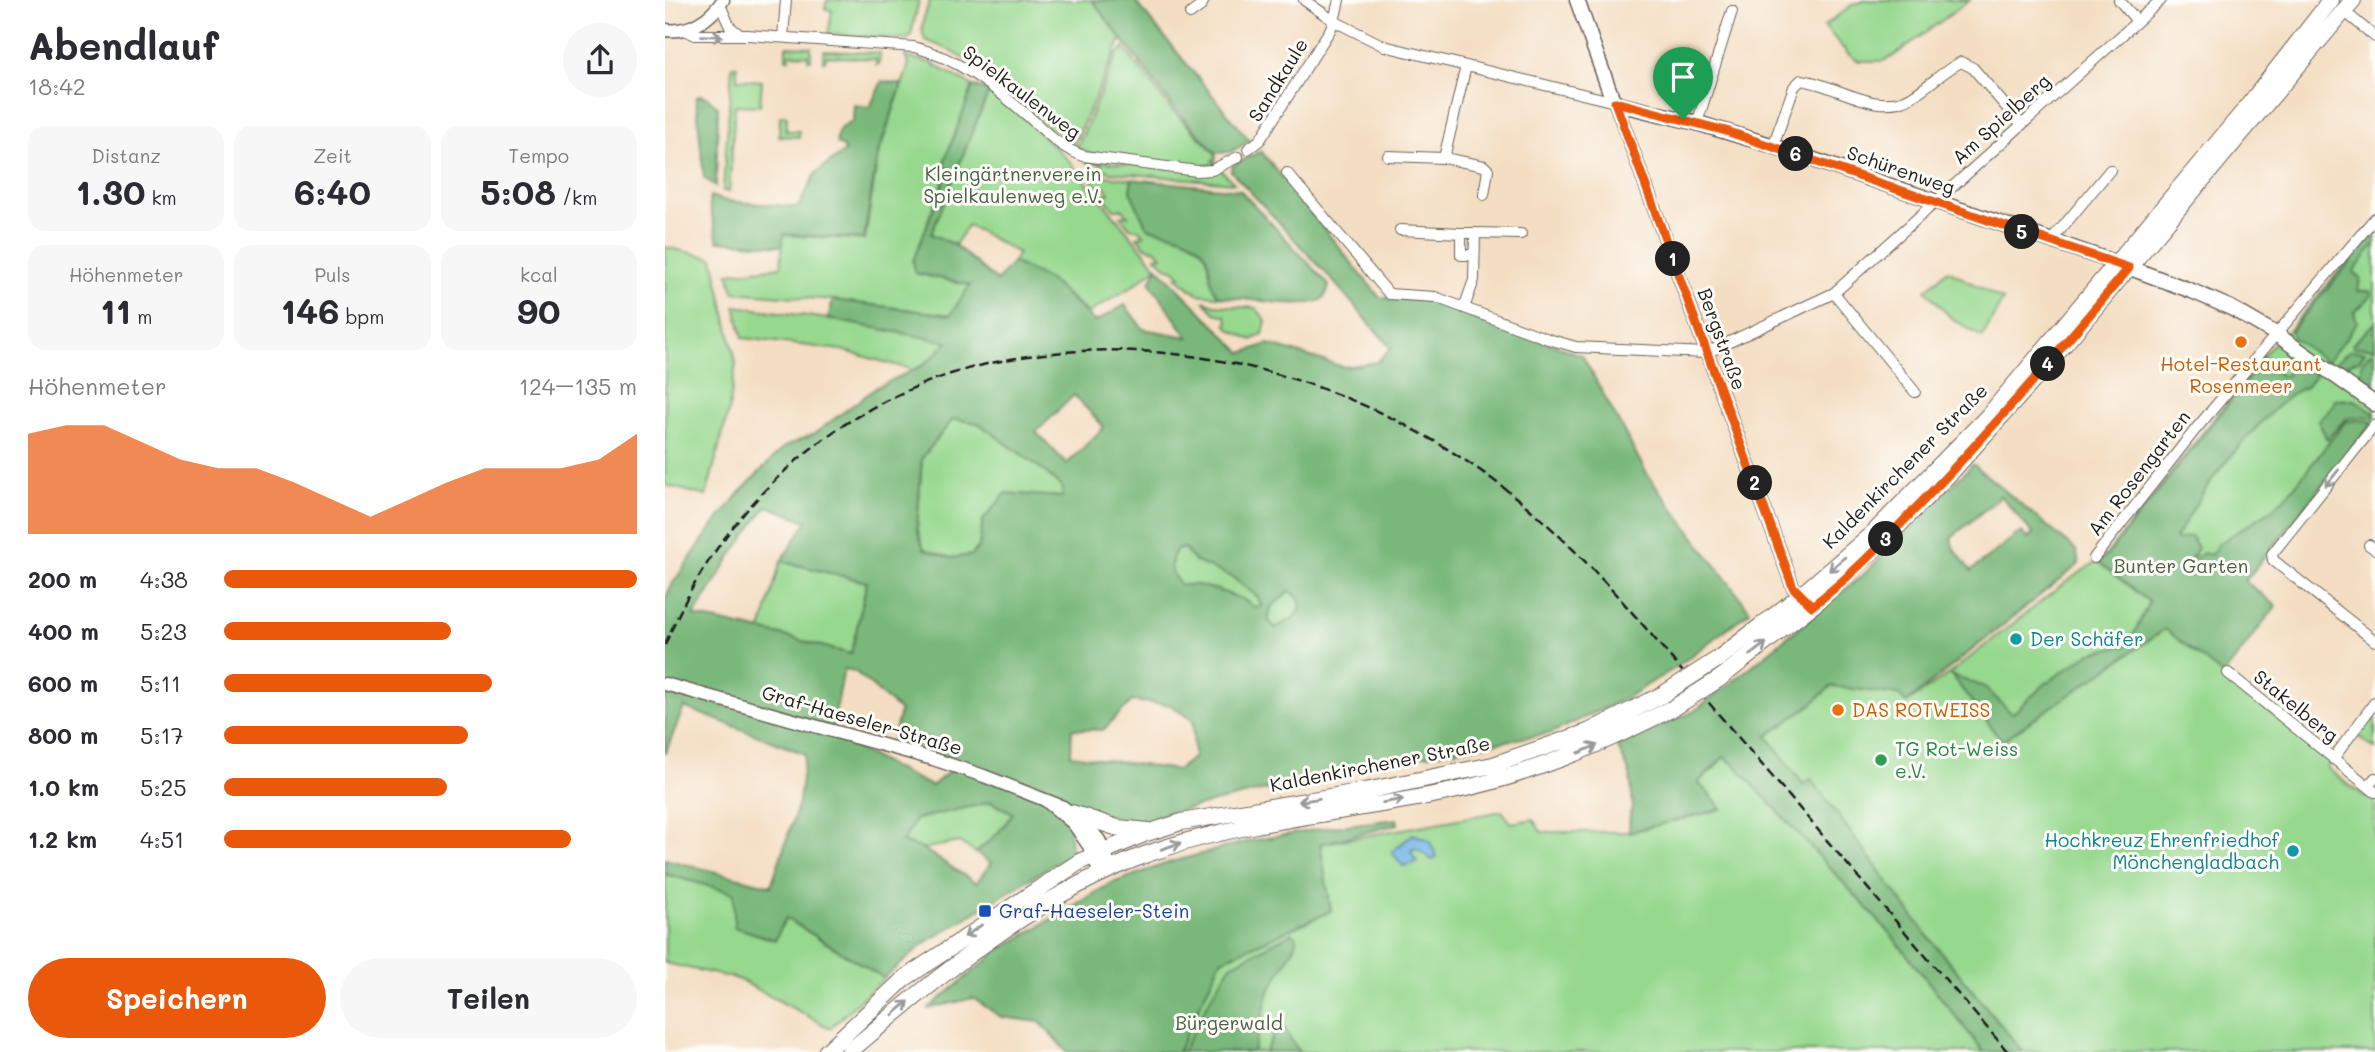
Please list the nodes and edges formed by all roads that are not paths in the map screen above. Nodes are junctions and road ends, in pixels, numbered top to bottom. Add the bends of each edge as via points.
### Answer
1 (786, 0) edge
2 (1204, 0) edge
3 (1304, 0) edge
4 (1339, 0) edge
5 (1577, 0) edge
6 (2119, 0) edge
7 (2161, 0) edge
8 (2331, 0) edge
9 (722, 2) edge
10 (2345, 4) edge
11 (1733, 11) dead end
12 (1190, 13) dead end
13 (2137, 21) junction
14 (1334, 22) junction
15 (665, 30) edge
16 (685, 30) junction
17 (740, 35) junction
18 (783, 37) junction
19 (2375, 37) edge
20 (1466, 66) junction
21 (1615, 102) junction
22 (1697, 123) junction
23 (2021, 124) junction
24 (1773, 146) junction
25 (1248, 149) dead end
26 (1388, 156) dead end
27 (1238, 157) dead end
28 (1444, 158) junction
29 (2110, 170) dead end
30 (1287, 173) dead end
31 (1485, 195) dead end
32 (1934, 202) junction
33 (2375, 218) edge
34 (1400, 230) dead end
35 (1461, 233) junction
36 (1475, 233) junction
37 (1521, 233) dead end
38 (2051, 241) junction
39 (1474, 255) junction
40 (2123, 266) junction
41 (1834, 293) junction
42 (1464, 307) junction
43 (2276, 334) junction
44 (1706, 353) junction
45 (1915, 392) dead end
46 (2375, 404) edge
47 (2375, 425) edge
48 (2094, 558) dead end
49 (1806, 601) junction
50 (2375, 641) edge
51 (2228, 673) dead end
52 (665, 684) edge
53 (2375, 702) edge
54 (2333, 759) junction
55 (2373, 785) edge
56 (1045, 800) junction
57 (1072, 813) junction
58 (1151, 831) junction
59 (1098, 853) junction
60 (1107, 871) junction
61 (826, 1052) edge
62 (849, 1052) edge

1 - 18 street
2 - 12 street
3 - 14 street, Schürenweg
4 - 14 street, Sandkaule
5 - 21 main road, Bergstraße
6 - 13 street
7 - 13 street, Am Spielberg
8 - 40 main road, Kaldenkirchener Straße
9 - 16 street via 714,13
9 - 17 street via 730,27
10 - 19 street
10 - 40 main road, Kaldenkirchener Straße via 2277,90
11 - 22 street
13 - 23 street, Am Spielberg
14 - 20 street, Schürenweg via 1384,46
14 - 25 street, Sandkaule via 1260,140
15 - 16 street
16 -> 17 street, Spielkaulenweg via 695,35
17 - 18 street, Spielkaulenweg
18 - 27 street, Spielkaulenweg via 914,47 938,54 966,68 1067,151 1084,156 1198,171 1212,170
20 - 21 street, Schürenweg
20 - 28 street
21 - 22 main road, Schürenweg
21 - 44 street, Bergstraße
22 - 24 main road, Schürenweg
23 - 24 street via 1973,68 1961,62 1910,98 1891,104 1801,80 1794,87
23 - 32 street, Am Spielberg
24 - 32 main road, Schürenweg
26 - 28 street
28 - 31 street via 1488,170
29 - 38 street
30 - 42 street via 1389,294 1435,297
32 - 38 main road, Schürenweg
32 - 41 street, Am Spielberg
33 - 43 street, Am Rosengarten
34 - 35 street
35 - 36 street
35 - 39 street via 1461,255
36 - 37 street
36 - 39 street
38 - 40 main road, Schürenweg
39 - 42 street via 1474,280
40 - 43 main road, Schürenweg via 2231,308
40 - 49 main road, Kaldenkirchener Straße via 2047,365 1954,469 1884,541
41 - 44 street, Am Spielberg
41 - 45 street
42 - 44 street via 1576,347
43 - 46 main road, Schürenweg
43 - 48 street, Am Rosengarten
44 - 49 street, Bergstraße via 1793,587
47 -> 50 street via 2272,554 2273,560
49 -> 58 main road, Kaldenkirchener Straße, bridge via 1662,695 1588,732 1493,765 1365,792 1209,816
60 -> 49 main road, Kaldenkirchener Straße, bridge via 1189,840 1446,793 1572,755 1675,707 1719,679
51 - 54 street, Stakelberg
52 - 56 street, Graf-Haeseler-Straße via 933,759
53 - 54 street
54 - 55 street, Stakelberg
56 - 57 street, Graf-Haeseler-Straße
56 - 59 street, Graf-Haeseler-Straße via 1074,824
57 - 58 main road via 1118,828
57 - 59 street, Graf-Haeseler-Straße via 1092,832
58 - 59 main road, Kaldenkirchener Straße
59 - 60 street, Graf-Haeseler-Straße via 1097,866
59 -> 61 main road, Kaldenkirchener Straße via 905,978
62 -> 60 main road, Kaldenkirchener Straße via 982,944

